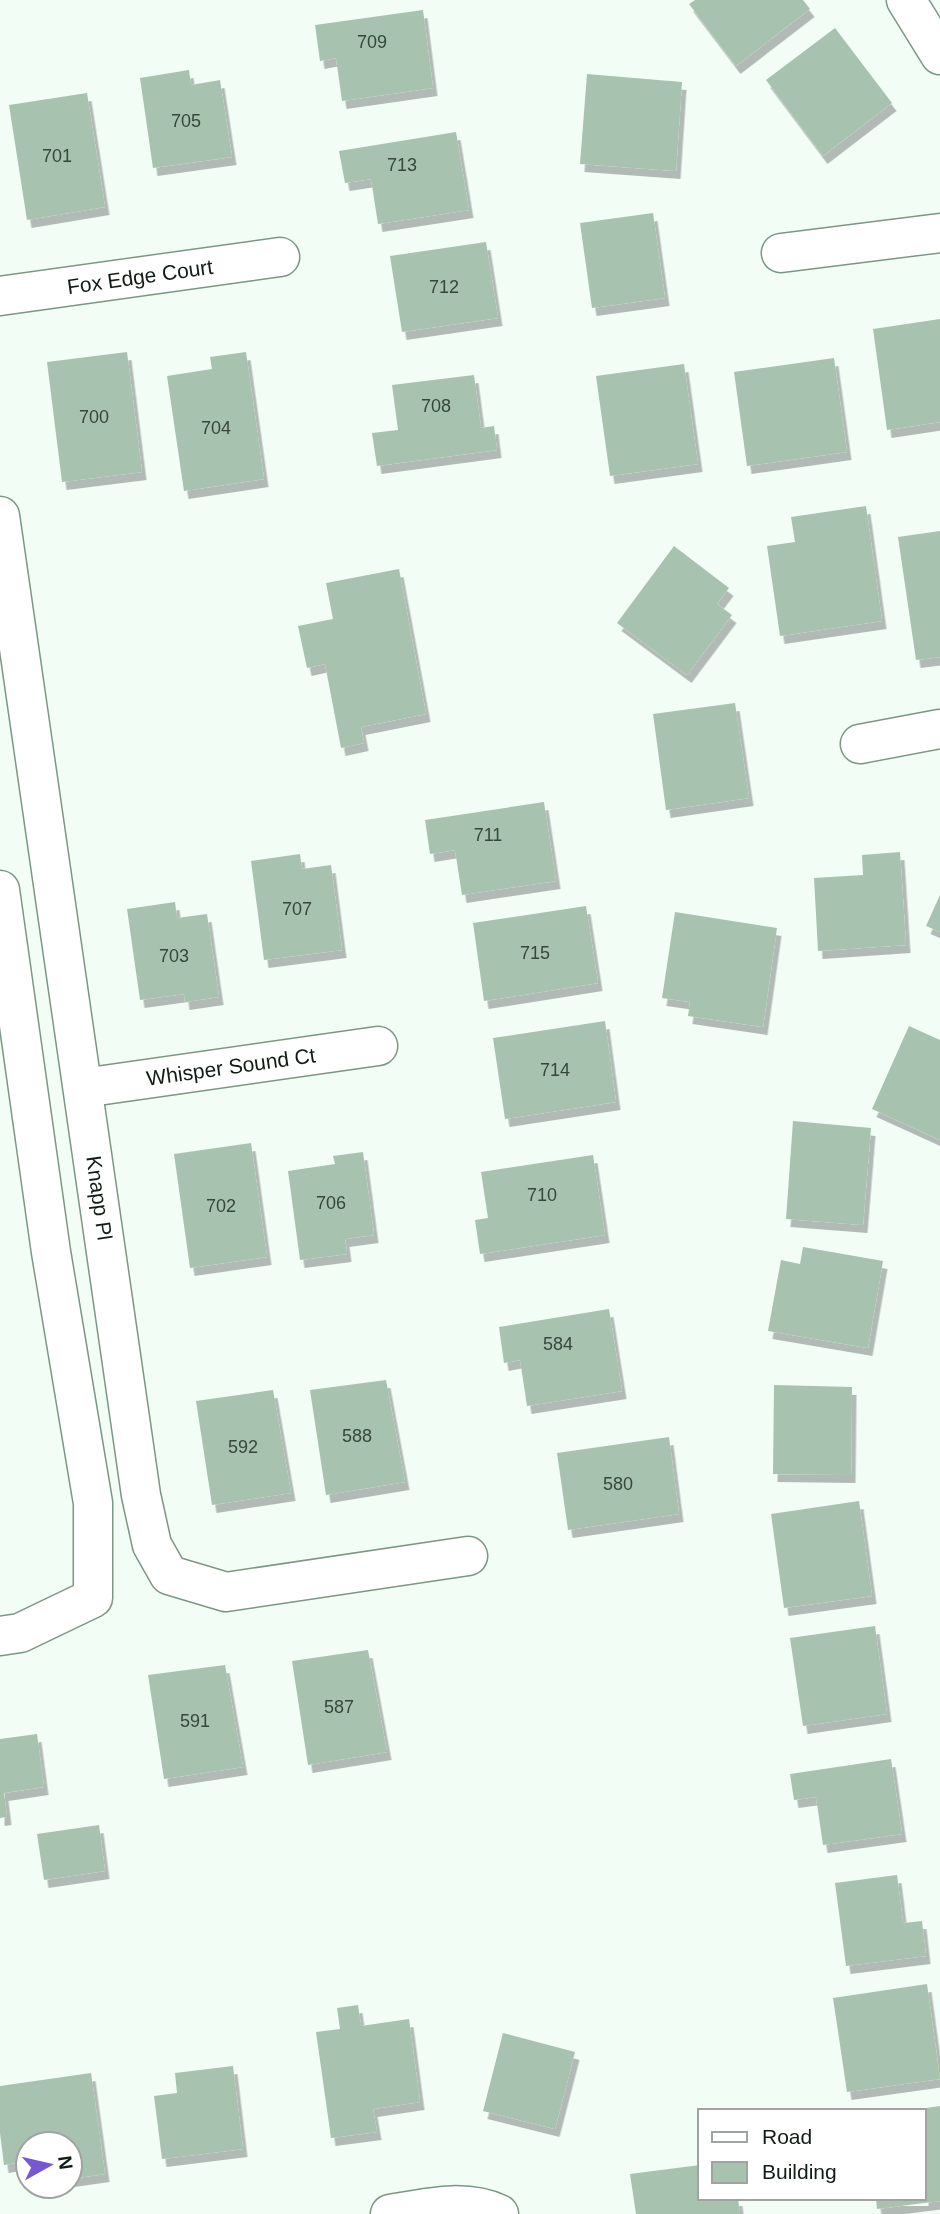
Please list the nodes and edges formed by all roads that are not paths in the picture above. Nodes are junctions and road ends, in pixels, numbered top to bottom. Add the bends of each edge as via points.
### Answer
1 (906, 0) edge
2 (940, 55) edge
3 (940, 233) edge
4 (781, 253) dead end
5 (280, 257) dead end
6 (0, 296) edge
7 (0, 516) edge
8 (940, 729) edge
9 (860, 744) dead end
10 (0, 890) edge
11 (379, 1046) dead end
12 (83, 1088) junction
13 (468, 1556) dead end
14 (0, 1636) edge
15 (390, 2214) edge
16 (499, 2214) edge

1 - 2 street
3 - 4 street
5 - 6 street, Fox Edge Court
7 - 12 street, Knapp Pl
8 - 9 street
10 - 14 street via 51,1252 93,1503 93,1598 20,1633
11 - 12 street, Whisper Sound Ct
12 - 13 street, Knapp Pl via 141,1495 152,1545 169,1576 226,1592
15 - 16 street via 442,2205 486,2208

